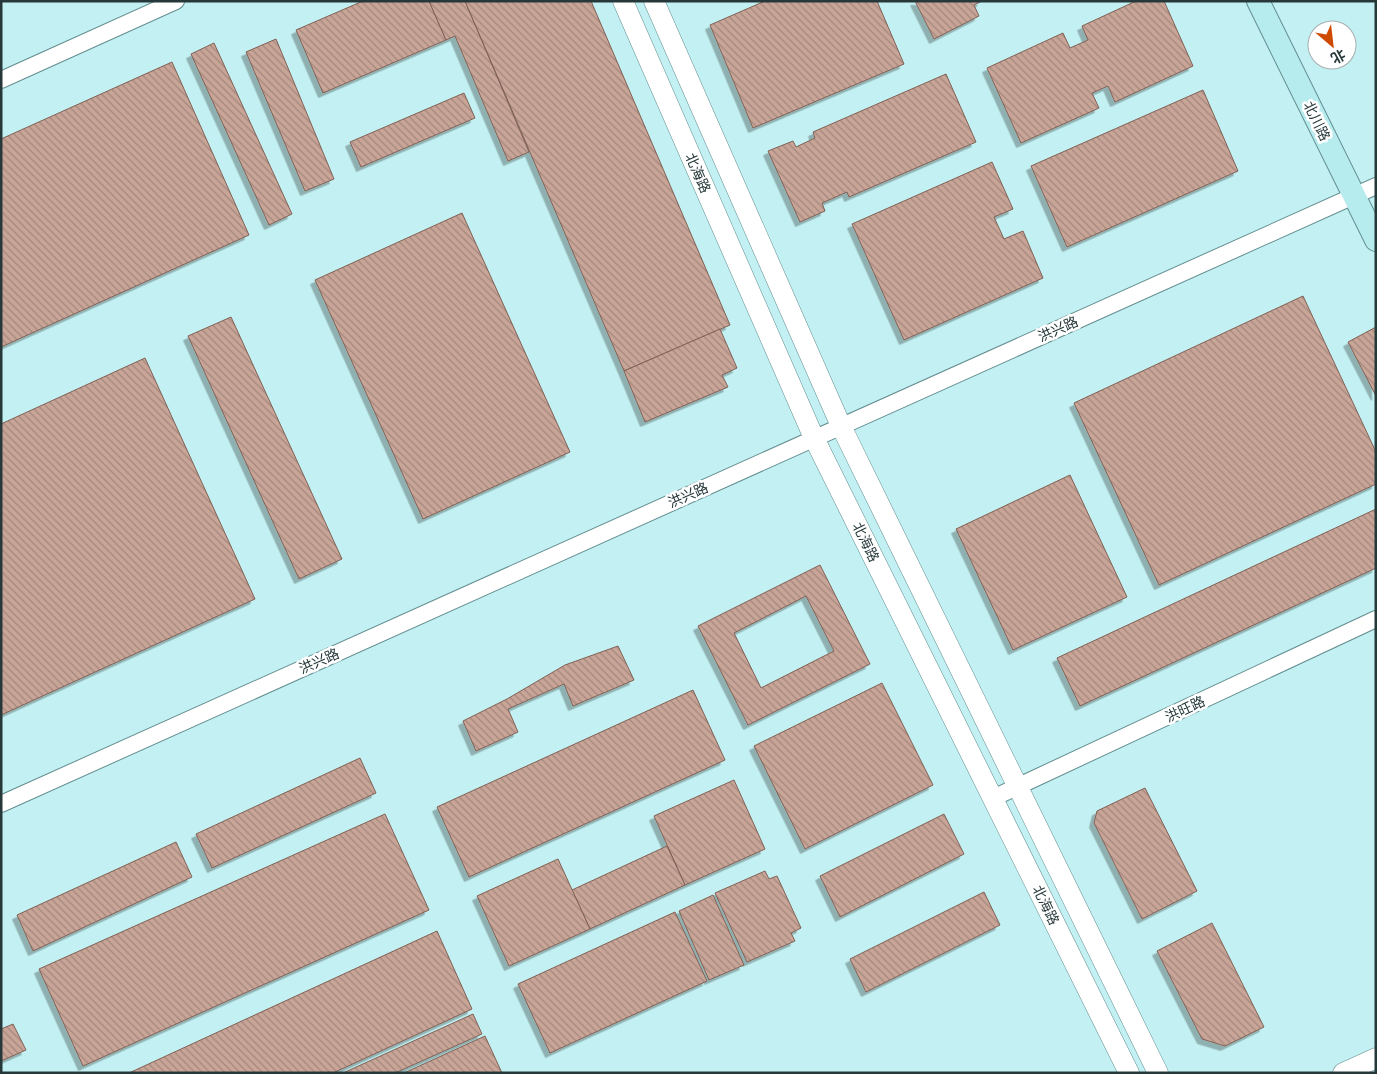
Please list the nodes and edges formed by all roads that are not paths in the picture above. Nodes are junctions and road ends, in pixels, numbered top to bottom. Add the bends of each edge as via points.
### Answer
1 (176, 1) edge
2 (623, 1) edge
3 (654, 1) edge
4 (1258, 1) edge
5 (1, 80) edge
6 (1376, 186) edge
7 (1354, 195) junction
8 (1376, 240) edge
9 (841, 426) junction
10 (814, 438) junction
11 (1376, 619) edge
12 (1018, 787) junction
13 (993, 798) junction
14 (1, 804) edge
15 (1376, 1058) edge
16 (1129, 1073) edge
17 (1158, 1073) edge
18 (1343, 1073) edge

1 - 5 street
2 - 10 street, 北海路
3 - 9 street, 北海路
4 - 7 main road, 北川路
6 - 7 street, 洪兴路
7 - 8 main road, 北川路
7 - 9 street, 洪兴路
9 - 10 street, 洪兴路
9 - 12 street, 北海路
10 - 13 street, 北海路
10 - 14 street, 洪兴路
11 - 12 street, 洪旺路
12 - 13 street, 洪旺路
12 - 17 street, 北海路
13 - 16 street, 北海路
15 - 18 street

